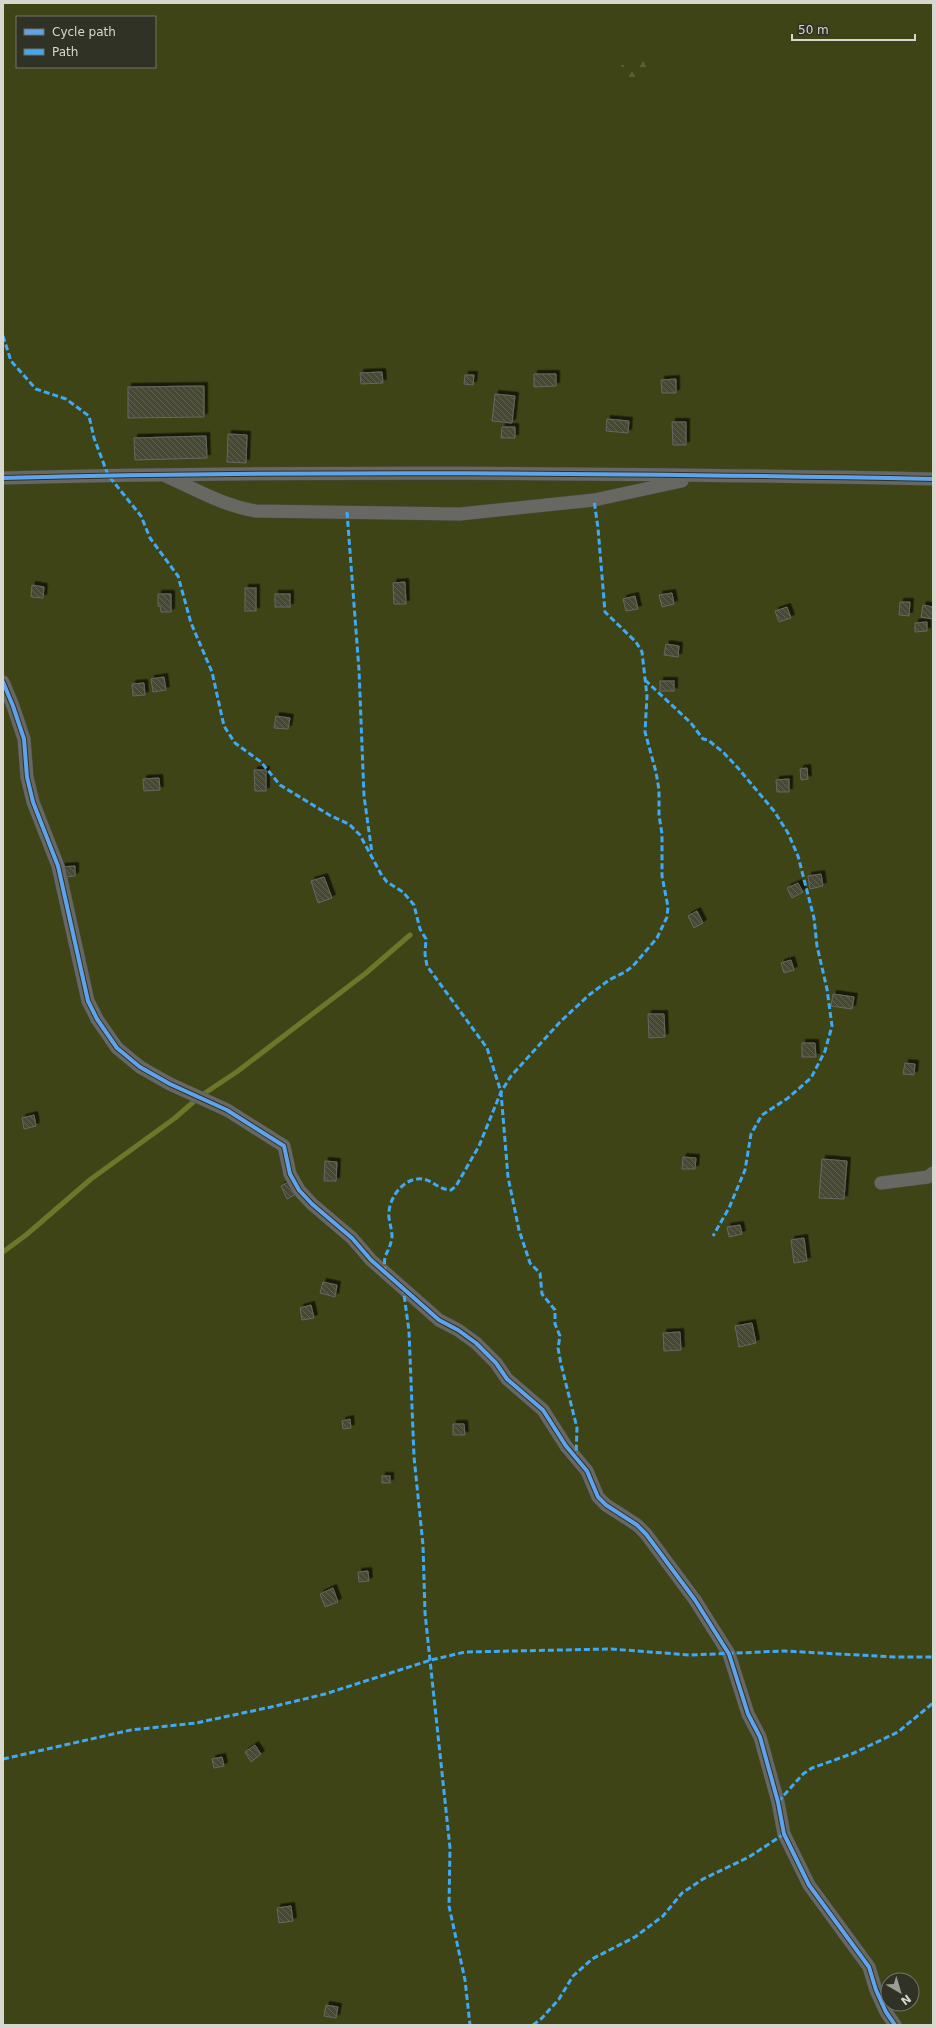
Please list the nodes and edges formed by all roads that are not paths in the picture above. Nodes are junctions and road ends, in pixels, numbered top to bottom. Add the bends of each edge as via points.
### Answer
1 (162, 474) junction
2 (705, 475) junction
3 (3, 478) edge
4 (933, 478) edge
5 (3, 682) edge
6 (933, 1173) edge
7 (881, 1183) dead end
8 (895, 2025) edge

1 - 2 street
1 - 2 street via 223,502 249,510 460,514 594,500
1 - 3 street
2 - 4 street
5 - 8 street via 24,739 27,777 33,802 58,866 88,1001 97,1019 118,1048 140,1067 227,1110 284,1146 290,1174 299,1190 352,1238 371,1260 434,1316 476,1343 508,1379 543,1410 562,1441 587,1471 598,1497 637,1525 660,1551 729,1654 748,1714 760,1737 784,1834 809,1885 870,1966 876,1990
6 - 7 street via 928,1177

